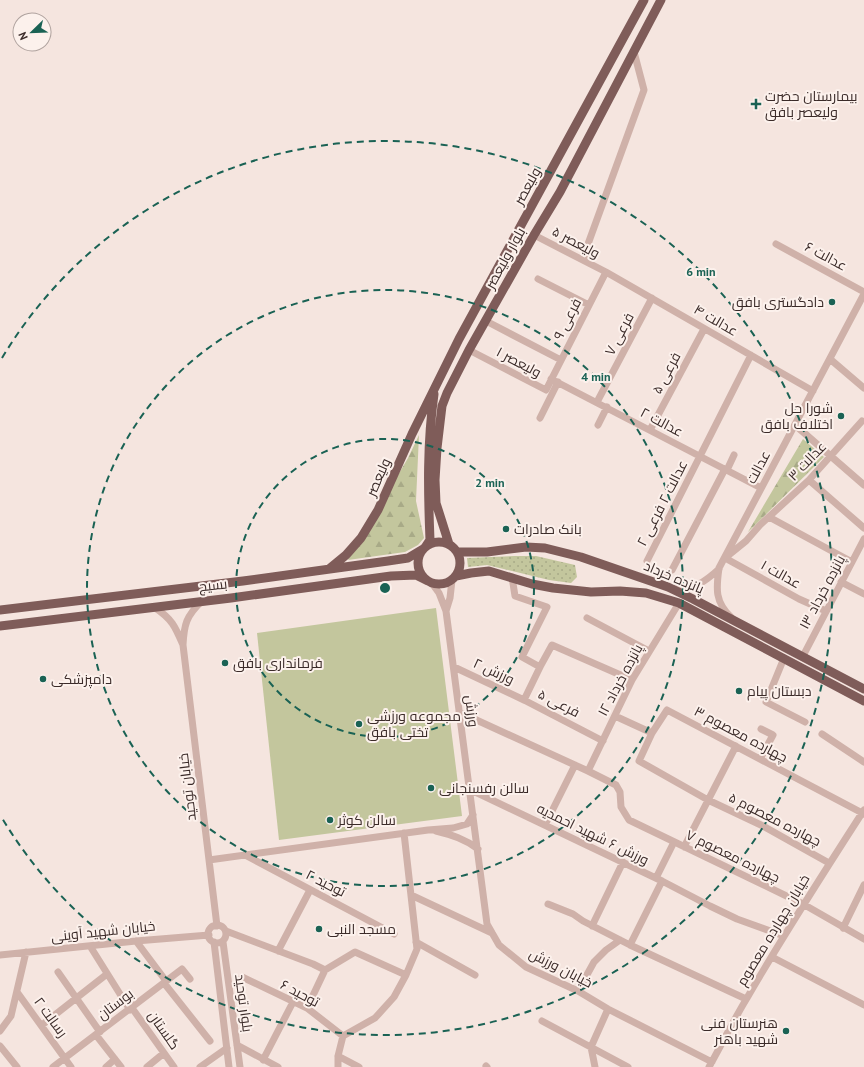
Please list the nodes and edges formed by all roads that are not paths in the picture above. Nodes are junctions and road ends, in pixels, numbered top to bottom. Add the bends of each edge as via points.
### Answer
1 (644, 0) edge
2 (661, 0) edge
3 (634, 52) junction
4 (534, 235) junction
5 (776, 244) dead end
6 (589, 263) junction
7 (606, 272) junction
8 (538, 279) dead end
9 (864, 293) edge
10 (652, 298) junction
11 (589, 305) junction
12 (486, 321) junction
13 (704, 328) junction
14 (469, 350) junction
15 (751, 355) junction
16 (830, 359) junction
17 (561, 360) junction
18 (551, 378) junction
19 (558, 382) junction
20 (436, 385) junction
21 (864, 388) edge
22 (813, 391) junction
23 (597, 402) junction
24 (607, 408) junction
25 (540, 418) dead end
26 (862, 421) dead end
27 (598, 425) dead end
28 (795, 425) junction
29 (650, 430) junction
30 (734, 455) dead end
31 (700, 456) junction
32 (830, 456) junction
33 (726, 470) junction
34 (809, 480) junction
35 (864, 485) edge
36 (761, 488) junction
37 (769, 517) junction
38 (864, 528) edge
39 (864, 539) edge
40 (449, 544) junction
41 (425, 548) junction
42 (457, 552) junction
43 (725, 558) junction
44 (647, 561) dead end
45 (852, 562) junction
46 (719, 568) junction
47 (329, 569) junction
48 (280, 576) junction
49 (512, 577) junction
50 (454, 578) junction
51 (243, 581) junction
52 (430, 582) junction
53 (841, 582) junction
54 (655, 583) junction
55 (281, 590) junction
56 (864, 594) edge
57 (246, 595) junction
58 (203, 600) junction
59 (679, 603) junction
60 (154, 607) junction
61 (0, 610) edge
62 (446, 611) junction
63 (826, 611) junction
64 (587, 618) dead end
65 (736, 622) junction
66 (0, 626) edge
67 (183, 645) junction
68 (649, 651) junction
69 (803, 656) junction
70 (784, 658) junction
71 (454, 667) junction
72 (540, 667) junction
73 (632, 680) junction
74 (864, 689) edge
75 (524, 700) junction
76 (864, 701) edge
77 (459, 712) junction
78 (615, 716) junction
79 (805, 722) dead end
80 (761, 729) dead end
81 (652, 733) junction
82 (822, 734) dead end
83 (603, 741) junction
84 (736, 746) junction
85 (760, 759) junction
86 (864, 762) edge
87 (575, 765) junction
88 (588, 771) junction
89 (469, 789) junction
90 (708, 800) junction
91 (863, 813) edge
92 (473, 815) junction
93 (544, 825) junction
94 (428, 830) junction
95 (404, 833) junction
96 (674, 842) junction
97 (684, 847) junction
98 (478, 849) junction
99 (246, 854) junction
100 (209, 860) junction
101 (623, 862) junction
102 (829, 863) junction
103 (659, 880) junction
104 (864, 884) edge
105 (310, 890) junction
106 (411, 895) junction
107 (548, 904) dead end
108 (803, 904) junction
109 (217, 926) junction
110 (592, 926) junction
111 (843, 928) junction
112 (226, 931) junction
113 (492, 933) junction
114 (394, 934) dead end
115 (209, 935) junction
116 (784, 936) junction
117 (864, 939) edge
118 (620, 940) junction
119 (136, 941) junction
120 (214, 942) junction
121 (222, 942) junction
122 (416, 942) junction
123 (630, 945) junction
124 (90, 946) junction
125 (278, 950) junction
126 (26, 952) junction
127 (0, 955) edge
128 (772, 957) junction
129 (216, 958) junction
130 (225, 959) junction
131 (325, 970) junction
132 (58, 972) dead end
133 (108, 974) junction
134 (406, 975) junction
135 (476, 975) dead end
136 (242, 977) dead end
137 (190, 979) dead end
138 (165, 982) junction
139 (578, 991) junction
140 (16, 992) junction
141 (76, 998) junction
142 (746, 999) junction
143 (293, 1002) junction
144 (864, 1005) edge
145 (307, 1008) junction
146 (131, 1009) junction
147 (608, 1009) junction
148 (542, 1021) dead end
149 (42, 1025) junction
150 (0, 1031) edge
151 (98, 1033) junction
152 (343, 1036) junction
153 (210, 1041) dead end
154 (237, 1045) junction
155 (0, 1046) edge
156 (591, 1047) junction
157 (227, 1048) junction
158 (164, 1053) junction
159 (338, 1056) junction
160 (65, 1059) junction
161 (115, 1059) junction
162 (263, 1060) junction
163 (710, 1064) edge
164 (17, 1067) edge
165 (52, 1067) edge
166 (71, 1067) edge
167 (106, 1067) edge
168 (122, 1067) edge
169 (147, 1067) edge
170 (174, 1067) edge
171 (200, 1067) edge
172 (229, 1067) edge
173 (240, 1067) edge
174 (278, 1067) edge
175 (338, 1067) edge
176 (358, 1067) edge
177 (595, 1067) edge
178 (628, 1067) edge

1 - 20 main road, ولیعصر
2 - 3 main road, بلوار ولیعصر
3 - 4 main road, بلوار ولیعصر via 560,192
3 - 6 street via 644,90 588,244
4 - 6 street, ولیعصر ۵
4 - 12 main road, بلوار ولیعصر
5 - 9 street, عدالت ۶
6 - 7 street, ولیعصر ۵
7 - 10 street, عدالت ۴
7 - 11 street, فرعی ۹
8 - 11 street
9 - 16 street, عدالت
10 - 13 street, عدالت ۴
10 - 23 street, فرعی ۷
11 - 17 street, فرعی ۹
12 - 14 main road, بلوار ولیعصر
12 - 17 street
13 - 15 street, عدالت ۴
13 - 29 street, فرعی ۵
14 - 18 street, ولیعصر ۱ via 546,390
14 - 40 main road, بلوار ولیعصر via 442,406 437,448 436,503
15 - 22 street, عدالت ۴
15 - 31 street, عدالت ۲ فرعی ۲
16 - 21 street
16 - 22 street, عدالت
17 - 18 street, فرعی ۹
18 - 19 street, عدالت ۲
19 - 23 street, عدالت ۲
19 - 25 street
20 - 41 main road, ولیعصر via 428,461 430,540
20 - 47 main road, ولیعصر via 378,510 361,538 346,556
22 - 28 street, عدالت
23 - 24 street, عدالت ۲
24 - 27 street
24 - 29 street, عدالت ۲
26 - 32 street, عدالت ۳
28 - 32 street
28 - 36 street, عدالت
29 - 31 street, عدالت ۲
30 - 33 street
31 - 33 street, عدالت ۲
31 - 44 street, عدالت ۲ فرعی ۲
32 - 34 street, عدالت ۳
32 - 35 street
33 - 36 street, عدالت ۲
33 - 54 street via 672,570
34 - 37 street, عدالت ۳
34 - 38 street
36 - 43 street, عدالت
37 - 43 street, عدالت ۳
37 - 45 street
39 - 45 street, پانزده خرداد ۱۳
40 - 41 main road via 438,542
40 - 42 main road
41 - 47 main road, بسیج via 408,558
41 - 52 main road via 418,566 422,575
42 - 50 main road via 460,564
42 - 54 main road, پانزده خرداد via 545,548 581,557
43 - 46 street, عدالت
43 - 63 street, عدالت ۱
45 - 53 street, پانزده خرداد ۱۳
46 - 54 street, عدالت via 706,581 694,587 680,589
46 - 65 street, عدالت via 717,594 723,609
47 - 48 main road, بسیج
48 - 51 main road, بسیج
48 - 55 main road via 276,581
49 - 50 main road, پانزده خرداد via 489,571
49 - 59 main road, پانزده خرداد via 532,584 573,591 646,593
49 - 72 street via 515,596 547,607 522,657
50 - 52 main road via 442,584
50 - 62 street, ورزش
51 - 57 main road via 248,585
51 - 61 main road, بسیج
52 - 55 main road, بسیج via 416,575 406,575
52 - 62 street, ورزش via 439,593
53 - 56 street
53 - 63 street, پانزده خرداد ۱۳
54 - 65 main road, پانزده خرداد via 693,599
55 - 57 main road, بسیج
57 - 58 main road, بسیج
58 - 60 main road, بسیج
58 - 67 street via 192,610 186,621
59 - 68 street, پانزده خرداد ۱۲
59 - 70 main road, پانزده خرداد
60 - 66 main road, بسیج
60 - 67 street via 172,622
62 - 71 street, ورزش
63 - 69 street, پانزده خرداد ۱۳
64 - 68 street
65 - 69 main road, پانزده خرداد
67 - 100 street, خیابان توحید
68 - 73 street, پانزده خرداد ۱۲
69 - 74 main road, پانزده خرداد
70 - 76 main road, پانزده خرداد
70 - 79 street via 766,702
71 - 75 street, ورزش ۲
71 - 77 street, ورزش
72 - 73 street via 552,645
72 - 75 street
73 - 78 street, پانزده خرداد ۱۲
75 - 83 street, فرعی ۵
77 - 87 street, چهارده معصوم ۷
77 - 89 street, ورزش
78 - 81 street
78 - 83 street, پانزده خرداد ۱۲
80 - 85 street via 773,735
81 - 84 street, چهارده معصوم ۳ via 667,710
81 - 90 street, چهارده معصوم ۵ via 639,761
82 - 86 street
83 - 88 street, پانزده خرداد ۱۲
84 - 85 street, چهارده معصوم ۳
84 - 90 street
85 - 91 street, چهارده معصوم ۳
87 - 88 street, چهارده معصوم ۷
87 - 93 street
88 - 96 street, چهارده معصوم ۷ via 616,785 620,792 621,807 629,820
89 - 92 street, ورزش
89 - 93 street, ورزش ۶ شهید احمدیه
90 - 97 street
90 - 102 street, چهارده معصوم ۵ via 763,826
91 - 102 street, خیابان چهارده معصوم
92 - 94 street via 467,824
92 - 98 street, خیابان ورزش
93 - 101 street, ورزش ۶ شهید احمدیه
94 - 95 street
94 - 98 street via 453,835 470,842
95 - 99 street
95 - 106 street
96 - 97 street, چهارده معصوم ۷
96 - 103 street
97 - 108 street, چهارده معصوم ۷
98 - 113 street, خیابان ورزش via 487,924
99 - 100 street
99 - 105 street, توحید ۲
100 - 109 street, خیابان توحید
101 - 103 street, ورزش ۶ شهید احمدیه
101 - 110 street
102 - 108 street, خیابان چهارده معصوم
103 - 116 street, ورزش ۶ شهید احمدیه via 737,919
103 - 123 street
104 - 111 street
105 - 114 street, توحید ۲
105 - 125 street
106 - 113 street
106 - 122 street
107 - 110 street via 573,914
108 - 111 street, چهارده معصوم ۷
108 - 116 street, خیابان چهارده معصوم
109 - 112 street
109 - 115 street via 212,927
110 - 118 street
111 - 117 street, چهارده معصوم ۷
112 - 121 street via 226,937
112 - 125 street
113 - 139 street, خیابان ورزش via 499,946 526,967
115 - 119 street, خیابان شهید آوینی
115 - 120 street
116 - 128 street, خیابان چهارده معصوم
118 - 123 street
118 - 139 street via 594,962
119 - 124 street, خیابان شهید آوینی
119 - 138 street
120 - 121 street
120 - 129 street, بلوار توحید
121 - 130 street, بلوار توحید
122 - 134 street via 416,949
122 - 135 street
123 - 142 street
124 - 126 street, خیابان شهید آوینی
124 - 133 street, گلستان
125 - 131 street
126 - 127 street, خیابان شهید آوینی
126 - 140 street
128 - 142 street, خیابان چهارده معصوم
128 - 144 street
129 - 130 street
129 - 157 street, بلوار توحید
130 - 154 street, بلوار توحید
131 - 134 street via 355,952
131 - 145 street
132 - 141 street
133 - 141 street
133 - 146 street, گلستان
134 - 152 street via 394,997 375,1018
136 - 143 street, توحید ۶
137 - 138 street, بوستان via 182,969
138 - 146 street, بوستان
138 - 153 street
139 - 147 street, خیابان ورزش
140 - 149 street, رسالت ۲
140 - 150 street via 11,1016
141 - 149 street
141 - 151 street
142 - 163 street, خیابان چهارده معصوم
143 - 145 street, توحید ۶
143 - 162 street
145 - 152 street, توحید ۶
146 - 151 street, بوستان
146 - 158 street, گلستان
147 - 156 street
147 - 163 street, خیابان ورزش
148 - 156 street
149 - 160 street, رسالت ۲
151 - 160 street, بوستان
151 - 161 street
152 - 159 street
154 - 162 street
154 - 173 street, بلوار توحید
155 - 164 street
156 - 177 street
156 - 178 street
157 - 171 street
157 - 172 street, بلوار توحید
158 - 169 street
158 - 170 street, گلستان
159 - 175 street
159 - 176 street
160 - 165 street, بوستان
160 - 166 street, رسالت ۲
161 - 167 street
161 - 168 street
162 - 174 street

